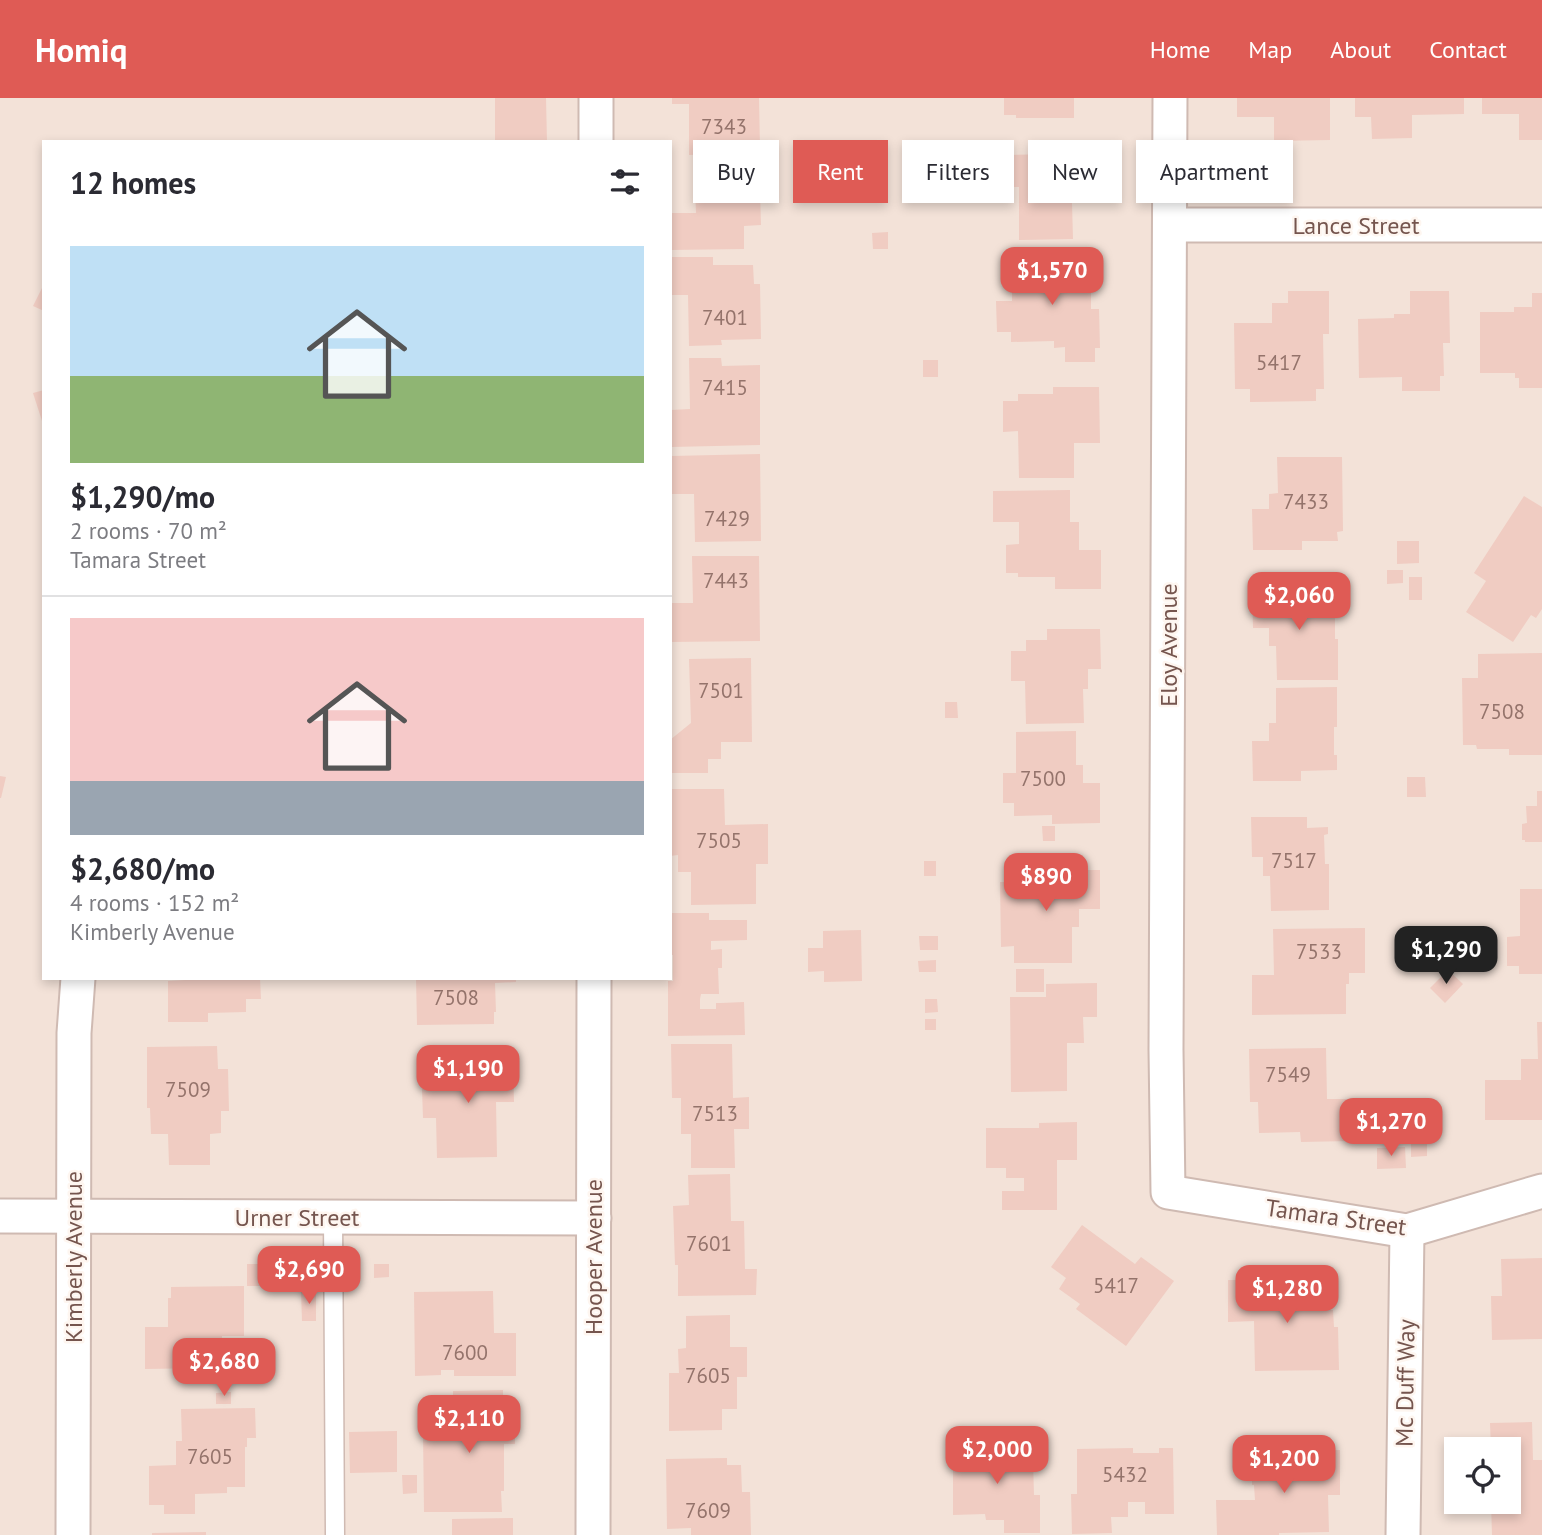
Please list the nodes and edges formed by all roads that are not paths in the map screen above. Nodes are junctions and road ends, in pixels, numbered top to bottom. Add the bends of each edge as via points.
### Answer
1 (596, 98) edge
2 (1170, 98) edge
3 (596, 140) edge
4 (1170, 225) junction
5 (1542, 225) edge
6 (78, 980) edge
7 (594, 980) edge
8 (1542, 1191) edge
9 (1168, 1192) joint
10 (0, 1216) edge
11 (73, 1217) junction
12 (333, 1217) junction
13 (594, 1218) junction
14 (1407, 1231) junction
15 (72, 1535) edge
16 (335, 1535) edge
17 (593, 1535) edge
18 (1403, 1535) edge

1 - 3 street
2 - 4 street, Eloy Avenue
4 - 5 street, Lance Street
4 - 9 street, Eloy Avenue
6 - 11 street, Kimberly Avenue
7 - 13 street, Hooper Avenue
8 - 14 street, Tamara Street
9 - 14 street, Tamara Street
10 - 11 street, Urner Street
11 - 12 street, Urner Street
11 - 15 street, Kimberly Avenue
12 - 13 street, Urner Street
12 - 16 lane
13 - 17 street, Hooper Avenue
14 - 18 street, Mc Duff Way

